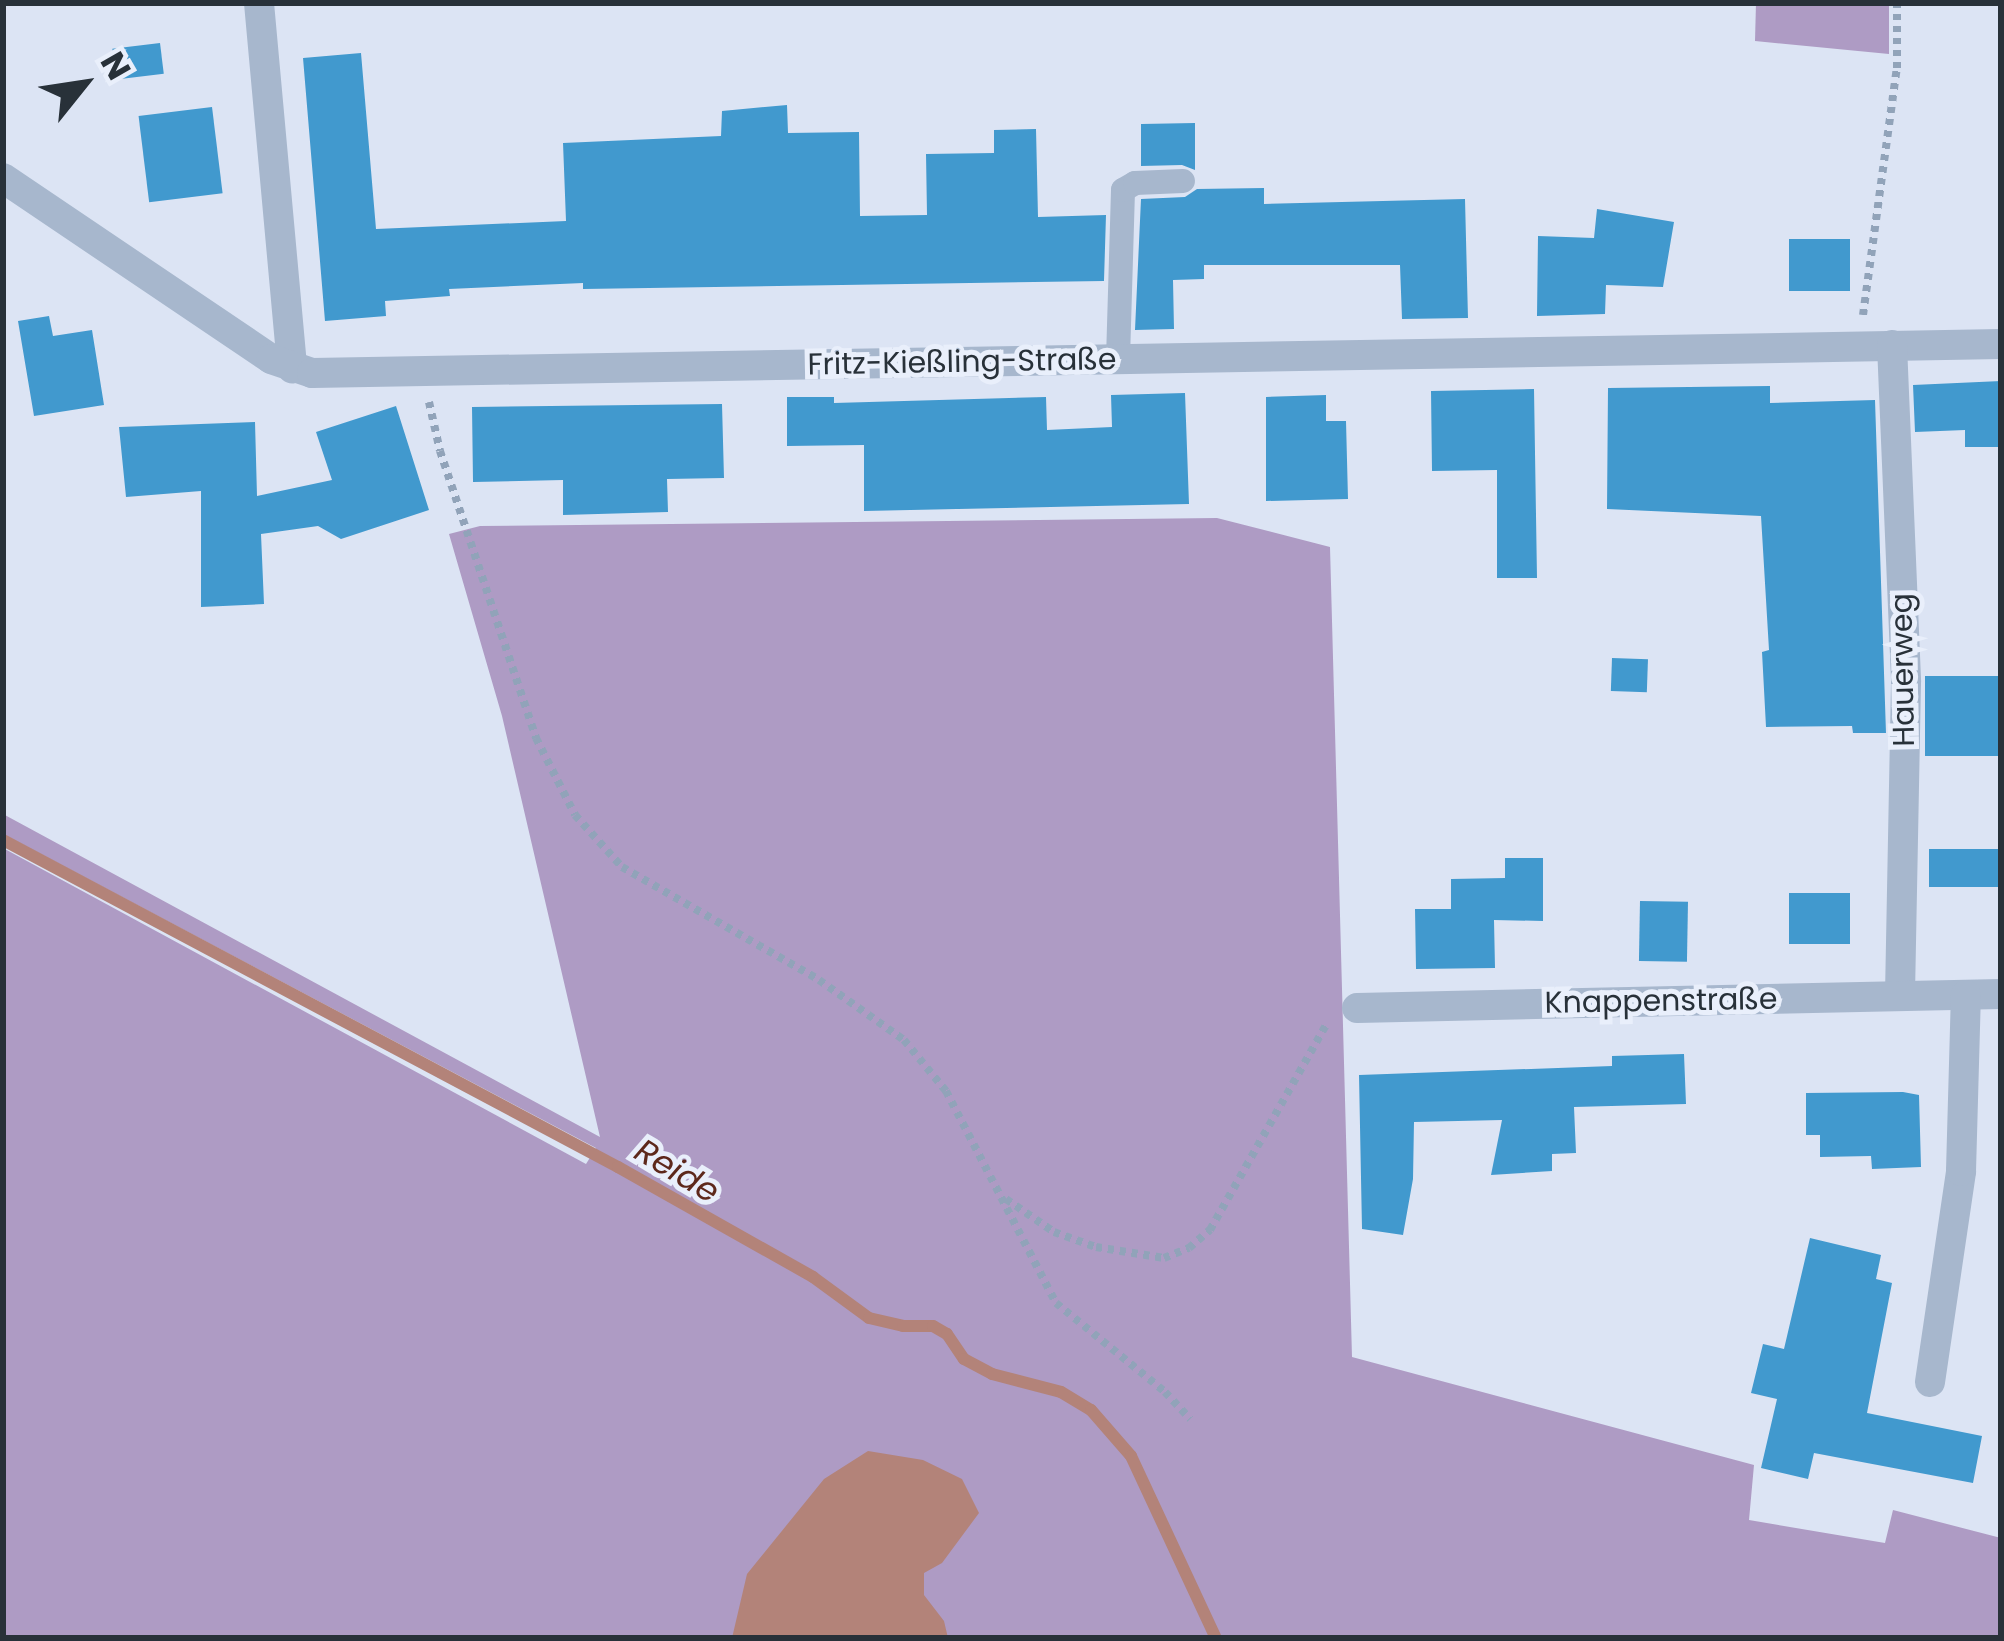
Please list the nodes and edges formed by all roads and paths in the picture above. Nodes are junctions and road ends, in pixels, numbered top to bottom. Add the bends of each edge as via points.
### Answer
1 (259, 3) edge
2 (1897, 3) edge
3 (3, 178) edge
4 (1184, 181) dead end
5 (2001, 344) edge
6 (1892, 345) junction
7 (1858, 346) junction
8 (1118, 359) junction
9 (292, 369) junction
10 (422, 371) junction
11 (2001, 994) edge
12 (1900, 995) junction
13 (1966, 995) junction
14 (1357, 1008) joint
15 (1005, 1198) junction
16 (1930, 1382) dead end
17 (1190, 1419) dead end

1 - 9 street
2 - 7 path via 1898,68
3 - 9 street
4 - 8 lane via 1123,190
5 - 6 street, Fritz-Kießling-Straße
6 - 7 street, Fritz-Kießling-Straße
6 - 12 street, Hauerweg via 1906,682
7 - 8 street, Fritz-Kießling-Straße
8 - 10 street, Fritz-Kießling-Straße
9 - 10 street, Fritz-Kießling-Straße
10 - 15 path via 440,451 536,738 574,814 622,866 819,980 904,1040 946,1091
11 - 13 street, Knappenstraße
12 - 13 street, Knappenstraße
12 - 14 street, Knappenstraße
13 - 16 street via 1961,1172
14 - 15 path via 1330,1018 1210,1230 1189,1248 1165,1258 1096,1247 1054,1232
15 - 17 path via 1056,1303

